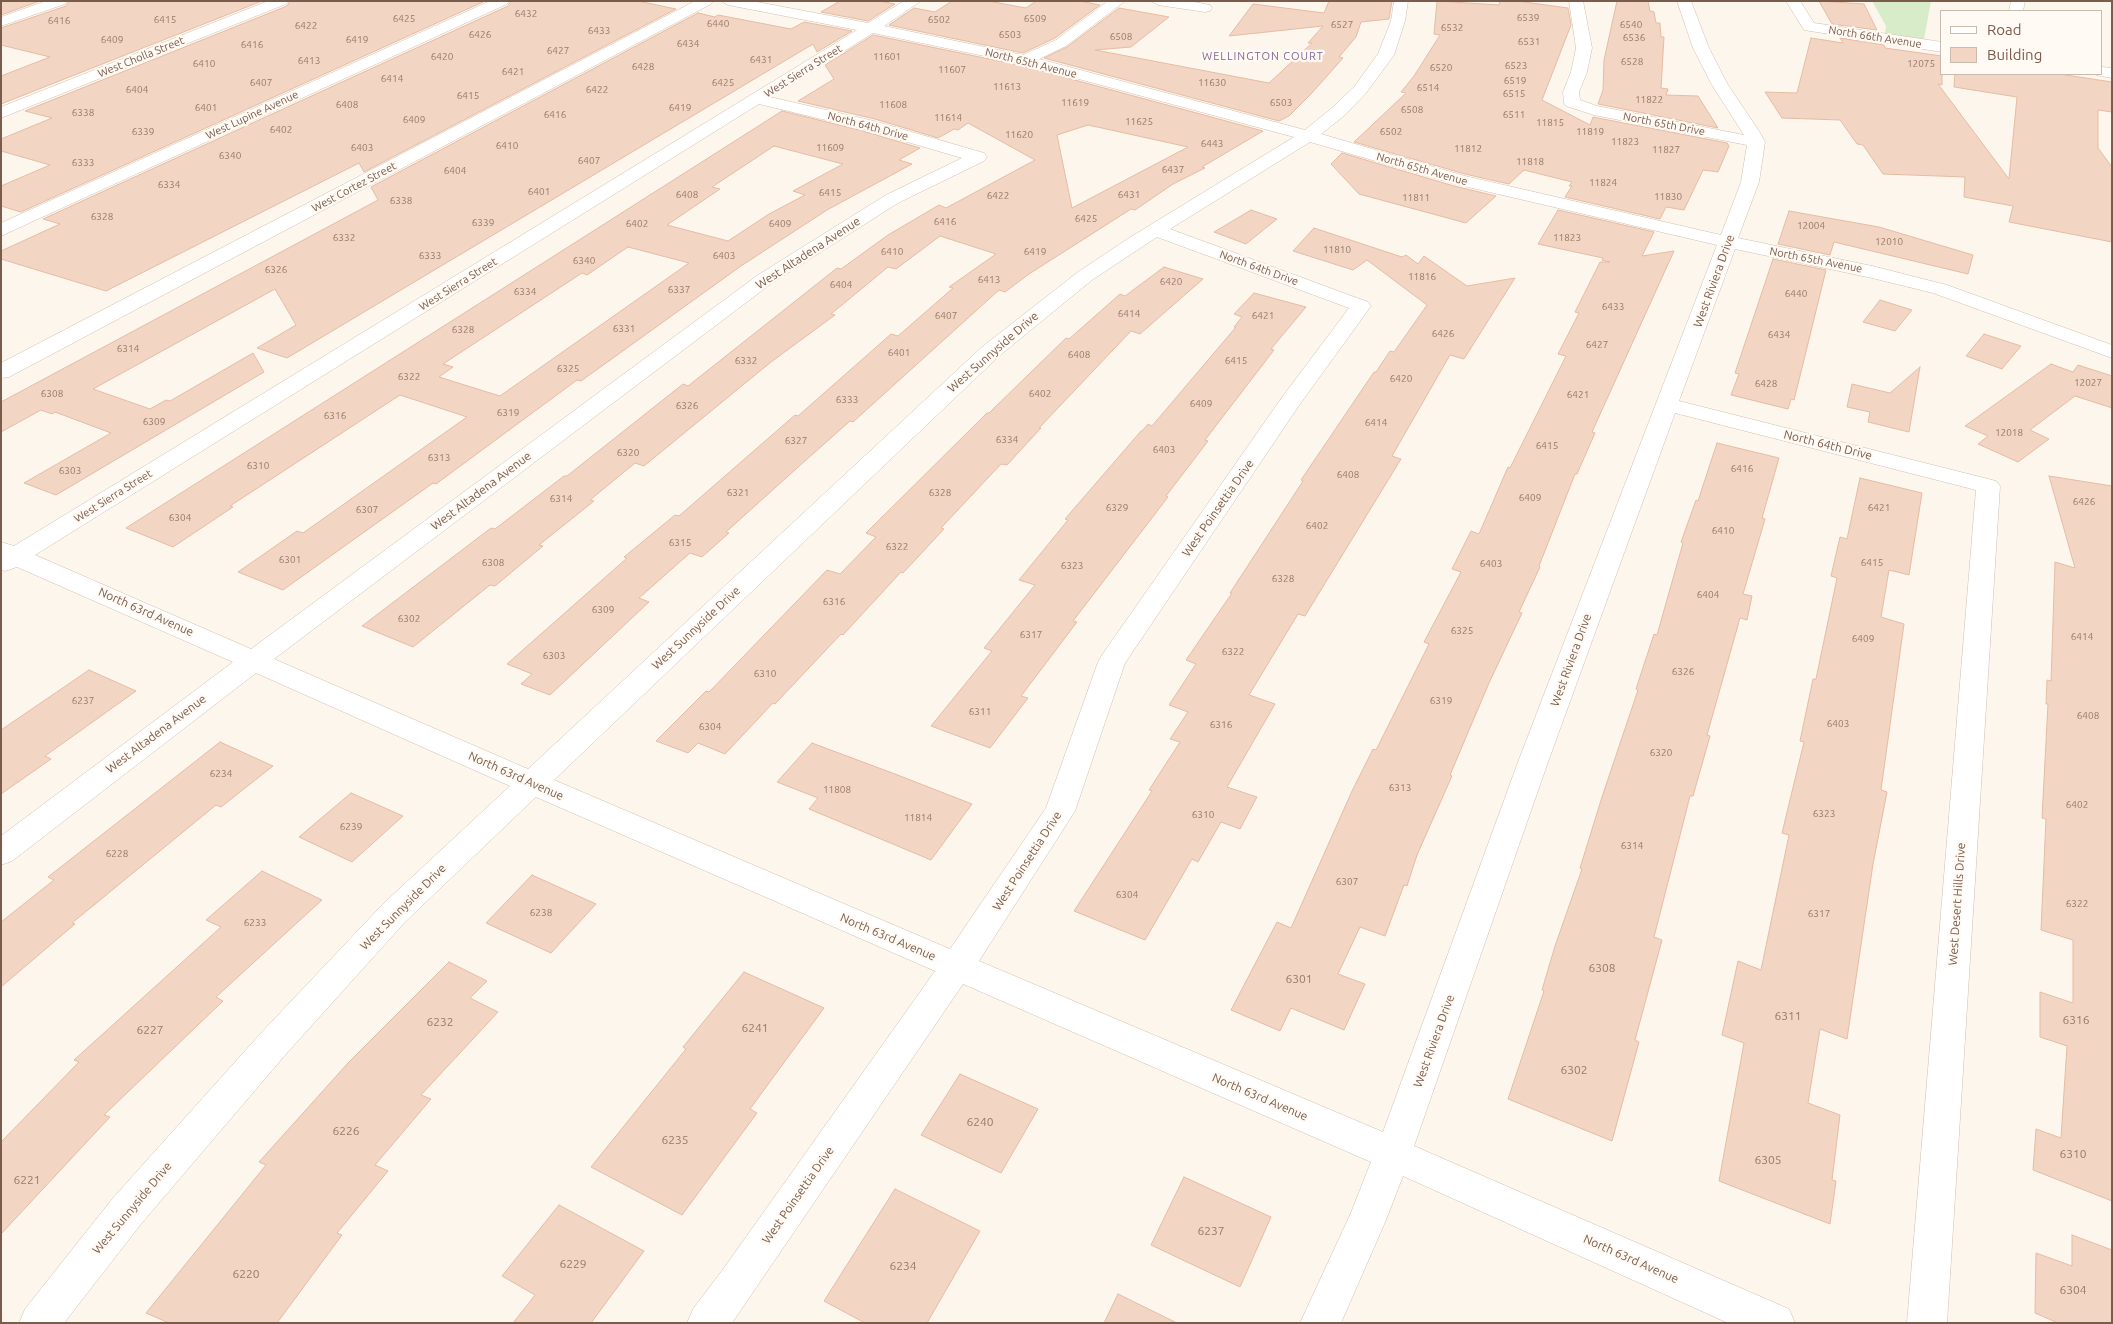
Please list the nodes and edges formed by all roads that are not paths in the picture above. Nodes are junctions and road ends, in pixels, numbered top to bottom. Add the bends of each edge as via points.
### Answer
1 (60, 1) edge
2 (281, 1) edge
3 (502, 1) edge
4 (706, 1) edge
5 (728, 1) edge
6 (914, 1) edge
7 (1118, 1) edge
8 (1158, 1) edge
9 (1401, 1) edge
10 (1576, 1) edge
11 (1684, 1) edge
12 (1776, 1) edge
13 (1794, 2) edge
14 (1205, 8) dead end
15 (1, 22) edge
16 (872, 28) junction
17 (1940, 48) edge
18 (1025, 60) junction
19 (758, 99) junction
20 (1, 113) edge
21 (1308, 136) junction
22 (1756, 142) junction
23 (978, 157) joint
24 (1, 230) edge
25 (1156, 230) junction
26 (1728, 242) junction
27 (1361, 306) joint
28 (2112, 352) edge
29 (1, 372) edge
30 (1668, 405) junction
31 (1988, 486) joint
32 (6, 557) edge
33 (254, 660) junction
34 (532, 783) junction
35 (1, 853) edge
36 (957, 966) junction
37 (1392, 1154) junction
38 (39, 1323) edge
39 (707, 1323) edge
40 (1320, 1323) edge
41 (1775, 1323) edge
42 (1927, 1323) edge

1 - 15 street
2 - 20 street, West Cholla Street
3 - 24 street, West Lupine Avenue
4 - 29 street, West Cortez Street
5 - 16 street, North 65th Avenue
6 - 16 street, West Sierra Street
7 - 18 street via 1061,43
8 - 14 street
9 - 21 street, West Sunnyside Drive via 1394,36 1386,55 1360,90
10 - 22 street, North 65th Drive via 1584,48 1571,92 1572,103
11 - 22 street via 1705,56
12 - 13 street
13 - 17 street, North 66th Avenue via 1809,27
16 - 18 street, North 65th Avenue
16 - 19 street, West Sierra Street
18 - 21 street, North 65th Avenue
19 - 23 street, North 64th Drive via 868,125
19 - 32 street, West Sierra Street
21 - 25 street, West Sunnyside Drive
21 - 26 street, North 65th Avenue via 1461,180
22 - 26 street, West Riviera Drive via 1750,182
23 - 33 street, West Altadena Avenue via 892,199 765,279
25 - 27 street, North 64th Drive
25 - 34 street, West Sunnyside Drive via 1085,276 990,352
26 - 28 street, North 65th Avenue via 1940,289
26 - 30 street, West Riviera Drive
27 - 36 street, West Poinsettia Drive via 1291,401 1112,662 1060,811
30 - 31 street, North 64th Drive
30 - 37 street, West Riviera Drive via 1533,762
31 - 42 street, West Desert Hills Drive
32 - 33 street, North 63rd Avenue
33 - 34 street, North 63rd Avenue
33 - 35 street, West Altadena Avenue
34 - 36 street, North 63rd Avenue
34 - 38 street, West Sunnyside Drive via 394,912 127,1211
36 - 37 street, North 63rd Avenue
36 - 39 street, West Poinsettia Drive
37 - 40 street, West Riviera Drive via 1367,1220
37 - 41 street, North 63rd Avenue

